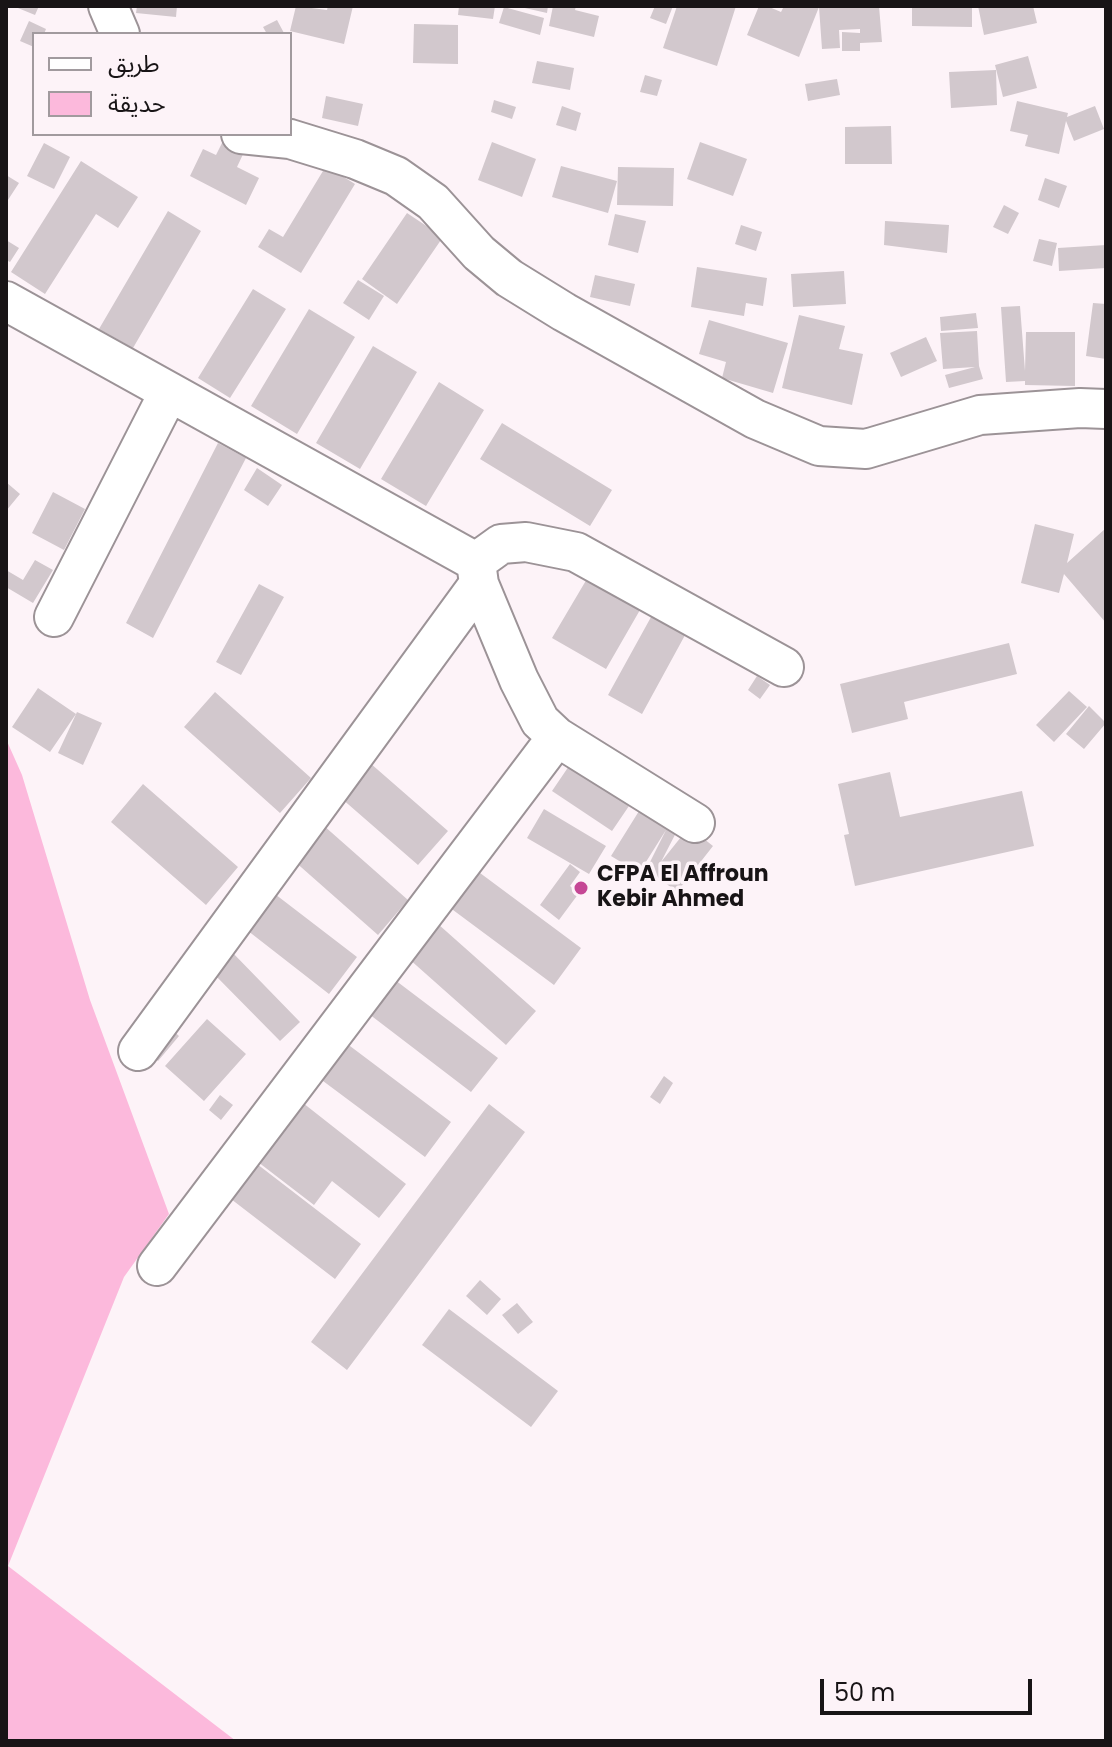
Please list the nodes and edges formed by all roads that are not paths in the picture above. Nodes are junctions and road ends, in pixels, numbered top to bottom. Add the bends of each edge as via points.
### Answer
1 (108, 6) edge
2 (119, 32) edge
3 (261, 136) edge
4 (6, 301) edge
5 (169, 392) junction
6 (1106, 409) edge
7 (478, 573) junction
8 (54, 617) dead end
9 (784, 667) dead end
10 (557, 737) junction
11 (695, 823) dead end
12 (138, 1051) dead end
13 (157, 1266) dead end

1 - 2 street
3 - 6 street via 290,139 396,176 433,202 509,278 755,419 819,446 866,449 980,415
4 - 5 street
5 - 7 street
5 - 8 street
7 - 9 street via 501,544 526,542 576,552
7 - 10 street via 519,680 540,721
7 - 12 street
10 - 11 street
10 - 13 street

